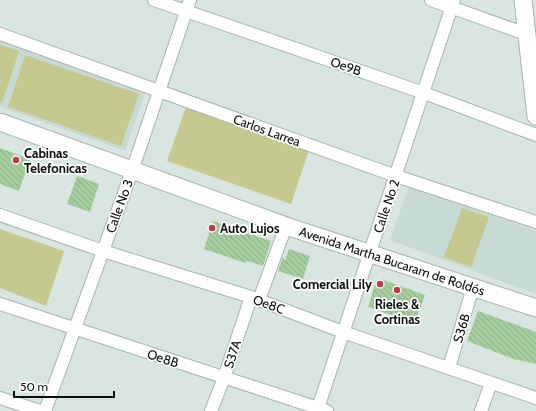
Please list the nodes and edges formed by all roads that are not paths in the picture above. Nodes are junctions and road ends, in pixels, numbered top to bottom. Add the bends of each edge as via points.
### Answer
1 (154, 0) edge
2 (430, 0) edge
3 (522, 0) edge
4 (452, 4) edge
5 (189, 6) edge
6 (0, 34) edge
7 (526, 34) junction
8 (158, 92) junction
9 (424, 93) junction
10 (536, 116) edge
11 (0, 122) edge
12 (536, 135) edge
13 (132, 171) junction
14 (396, 176) junction
15 (0, 215) edge
16 (536, 222) edge
17 (286, 226) junction
18 (103, 251) junction
19 (370, 254) junction
20 (473, 288) junction
21 (255, 299) junction
22 (0, 304) edge
23 (536, 308) edge
24 (74, 328) junction
25 (343, 332) junction
26 (449, 368) junction
27 (224, 378) junction
28 (491, 383) junction
29 (0, 398) edge
30 (536, 398) edge
31 (321, 410) edge
32 (40, 411) edge
33 (46, 411) edge
34 (211, 411) edge
35 (481, 411) edge

1 - 5 street, Oe9B
2 - 4 street
3 - 7 street
4 - 7 street
4 - 9 street, Calle No 2
5 - 8 street, Calle No 3
5 - 9 street, Oe9B
6 - 8 street, Carlos Larrea
7 - 10 street
8 - 13 street, Calle No 3
8 - 14 street, Carlos Larrea
9 - 12 street, Oe9B
9 - 14 street, Calle No 2
11 - 13 street, Avenida Martha Bucaram de Roldós
13 - 17 street, Avenida Martha Bucaram de Roldós
13 - 18 street, Calle No 3
14 - 16 street, Carlos Larrea
14 - 19 street, Calle No 2
15 - 18 street, Oe8C
17 - 19 street, Avenida Martha Bucaram de Roldós
17 - 21 street, S37A
18 - 21 street, Oe8C
18 - 24 street, Calle No 3
19 - 20 street, Avenida Martha Bucaram de Roldós
19 - 25 street, Calle No 2
20 - 23 street, Avenida Martha Bucaram de Roldós
20 - 26 street, S36B
21 - 25 street, Oe8C
21 - 27 street, S37A
22 - 24 street, Oe8B
24 - 27 street, Oe8B
24 - 33 street, Calle No 3
25 - 26 street, Oe8C
25 - 31 street, Calle No 2
26 - 28 street, Oe8C
27 - 31 street, Oe8B
27 - 34 street, S37A
28 - 30 street, Oe8C
28 - 35 street
29 - 32 street

